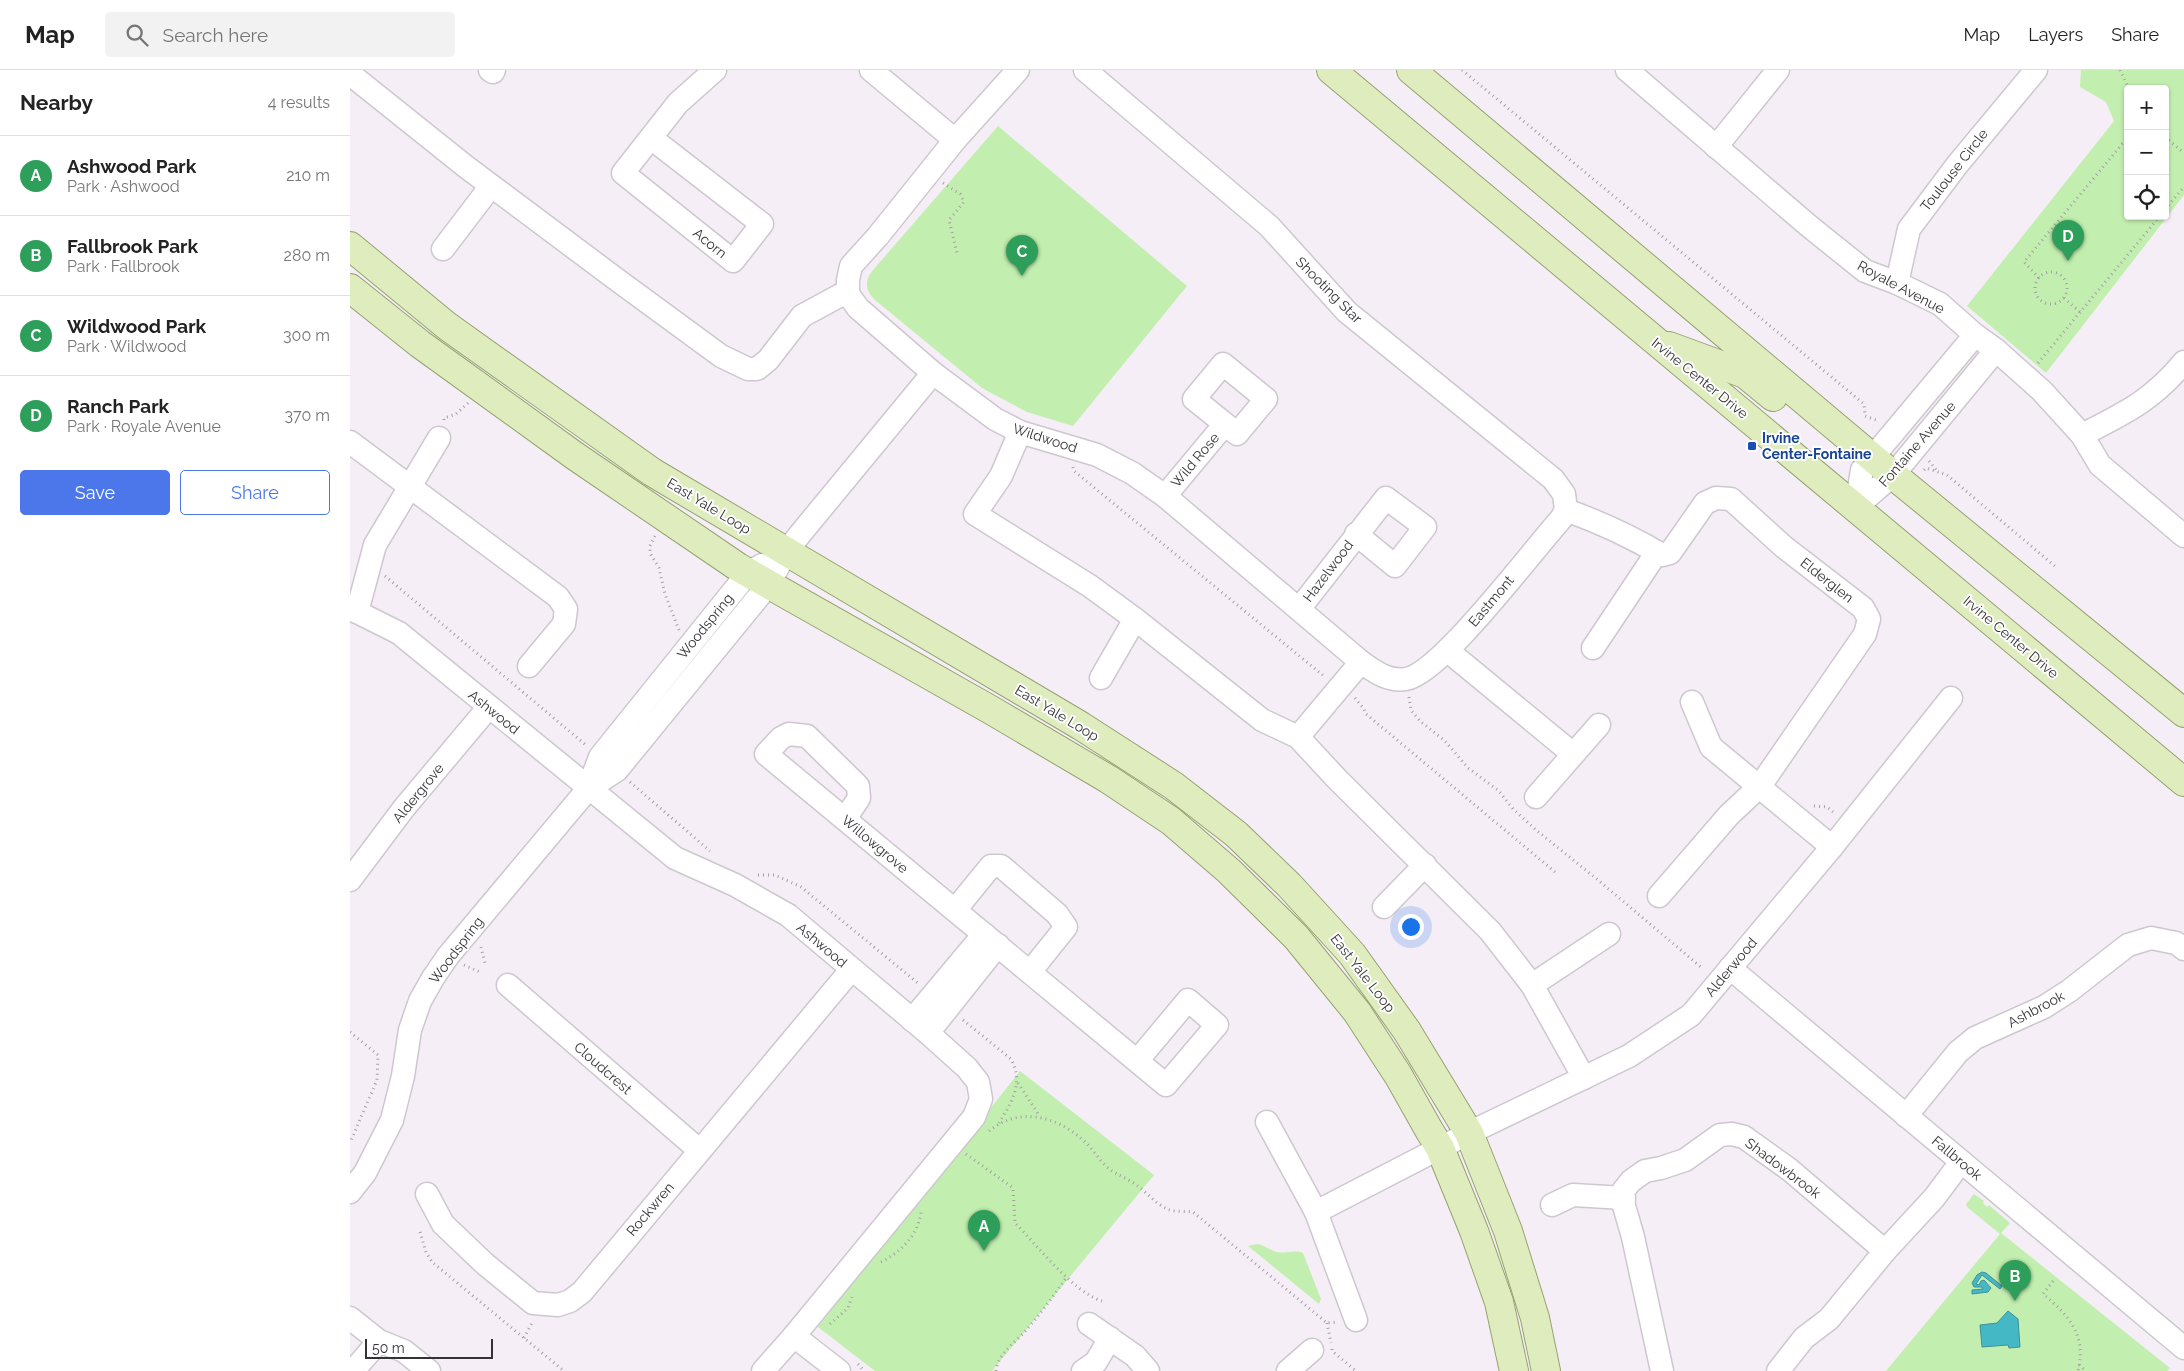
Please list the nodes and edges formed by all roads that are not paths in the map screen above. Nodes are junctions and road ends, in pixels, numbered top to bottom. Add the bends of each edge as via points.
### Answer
1 (490, 70) edge
2 (494, 70) edge
3 (715, 70) edge
4 (871, 70) edge
5 (1018, 70) edge
6 (1085, 70) edge
7 (1331, 70) edge
8 (1411, 70) edge
9 (1627, 70) edge
10 (1778, 70) edge
11 (2036, 70) edge
12 (350, 74) edge
13 (651, 138) junction
14 (955, 140) junction
15 (1716, 147) junction
16 (491, 186) junction
17 (350, 246) edge
18 (443, 249) dead end
19 (1897, 283) junction
20 (350, 288) edge
21 (848, 291) junction
22 (1975, 335) junction
23 (1655, 342) junction
24 (1996, 350) junction
25 (2184, 362) edge
26 (932, 373) junction
27 (1225, 424) dead end
28 (1020, 432) junction
29 (2082, 435) junction
30 (439, 438) road end
31 (350, 442) edge
32 (1876, 467) junction
33 (410, 488) junction
34 (1165, 496) junction
35 (1856, 507) junction
36 (1566, 510) junction
37 (1356, 534) dead end
38 (2184, 536) edge
39 (786, 552) junction
40 (1657, 552) junction
41 (758, 579) junction
42 (1299, 609) junction
43 (354, 613) edge
44 (1134, 619) junction
45 (1593, 648) dead end
46 (1448, 651) junction
47 (1361, 662) junction
48 (529, 666) dead end
49 (1101, 678) dead end
50 (1407, 687) joint
51 (1951, 698) dead end
52 (1692, 702) dead end
53 (488, 708) junction
54 (2184, 713) edge
55 (1599, 725) dead end
56 (1298, 737) junction
57 (1573, 754) junction
58 (608, 763) junction
59 (2184, 782) edge
60 (1760, 786) junction
61 (588, 789) junction
62 (1536, 797) dead end
63 (845, 819) junction
64 (1832, 847) junction
65 (1425, 865) junction
66 (350, 880) edge
67 (1659, 896) dead end
68 (1384, 907) dead end
69 (955, 910) junction
70 (1609, 934) dead end
71 (991, 940) junction
72 (2184, 949) edge
73 (1730, 968) junction
74 (852, 970) junction
75 (1030, 972) junction
76 (508, 985) dead end
77 (1532, 985) junction
78 (920, 1027) junction
79 (1137, 1061) dead end
80 (1584, 1078) junction
81 (1906, 1116) junction
82 (1267, 1122) dead end
83 (1469, 1133) junction
84 (1440, 1148) junction
85 (699, 1150) junction
86 (1961, 1162) junction
87 (350, 1192) edge
88 (427, 1194) dead end
89 (1624, 1198) junction
90 (1552, 1205) dead end
91 (1316, 1212) junction
92 (1885, 1251) junction
93 (350, 1318) edge
94 (1356, 1320) road end
95 (1089, 1324) dead end
96 (794, 1336) junction
97 (1110, 1338) junction
98 (379, 1341) junction
99 (2184, 1348) edge
100 (1312, 1350) dead end
101 (847, 1365) edge
102 (354, 1371) edge
103 (429, 1371) edge
104 (763, 1371) edge
105 (1083, 1371) edge
106 (1148, 1371) edge
107 (1288, 1371) edge
108 (1514, 1371) edge
109 (1546, 1371) edge
110 (1662, 1371) edge
111 (1778, 1371) edge

1 - 2 street
3 - 13 street, Acorn via 678,103
4 - 14 street
5 - 14 street
6 - 36 street, Shooting Star via 1269,226 1347,312 1553,479 1564,494
7 - 23 main road, Irvine Center Drive
8 - 32 main road
9 - 15 street, Royale Avenue
10 - 15 street
11 - 19 street, Toulouse Circle via 1909,229
12 - 16 street
13 - 13 street, Acorn via 623,173 733,261 762,224
14 - 21 street via 851,266
15 - 19 street, Royale Avenue via 1866,271
16 - 18 street
16 - 21 street via 721,356 748,369 757,369 768,360 802,316
17 - 39 main road, East Yale Loop via 447,326 652,472
19 - 22 street, Royale Avenue via 1940,304
20 - 41 main road via 420,344 575,456
21 - 26 street, Wildwood via 858,308
22 - 24 street, Royale Avenue
22 - 32 street, Fontaine Avenue
23 - 32 main road via 1744,374
23 - 35 main road, Irvine Center Drive
24 - 29 street, Royale Avenue via 2042,391
24 - 32 street, Fontaine Avenue
25 - 29 street via 2167,383 2134,409
26 - 28 street, Wildwood via 994,419
26 - 39 street, Woodspring
27 - 34 street, Wild Rose
28 - 34 street, Wildwood via 1097,455 1132,472
28 - 44 street via 1001,476 975,514 1090,586
29 - 38 street, Royale Avenue via 2100,465
30 - 33 street
31 - 33 street
32 - 35 street, Fontaine Avenue
32 - 35 street, Fontaine Avenue
32 - 54 main road
33 - 43 street via 375,545
33 - 48 street via 558,597 566,609 564,624
34 - 42 street, Wildwood
35 - 59 main road, Irvine Center Drive
36 - 40 street
36 - 46 street, Eastmont
37 - 42 street, Hazelwood
39 - 41 street, Woodspring
39 - 83 main road, East Yale Loop via 1081,726 1174,786 1236,834 1289,885 1352,954 1408,1031
40 - 45 street
40 - 60 street, Elderglen via 1662,555 1670,553 1705,503 1716,498 1731,499 1784,547 1863,608 1868,619 1866,634
41 - 58 street, Woodspring
41 - 58 street, Woodspring via 690,644
41 - 84 main road via 991,710 1108,779 1171,821 1229,871 1296,937 1357,1012
42 - 47 street, Wildwood
43 - 53 street, Ashwood via 399,633
44 - 49 street
44 - 56 street via 1262,720
46 - 50 street, Eastmont
46 - 57 street
47 - 50 street, Wildwood
47 - 56 street
51 - 64 street, Alderwood
52 - 60 street via 1711,747
53 - 61 street, Ashwood
53 - 66 street, Aldergrove via 404,808
55 - 57 street
56 - 65 street via 1336,779
57 - 62 street
58 - 61 street, Woodspring
60 - 64 street
60 - 67 street, Elderglen
61 - 74 street, Ashwood via 675,858 735,885 788,916
61 - 87 street, Woodspring via 433,978 420,1001 410,1030 392,1120 365,1173
63 - 63 street, Willowgrove via 766,754 781,738 789,734 807,736 858,786 859,798
63 - 69 street, Willowgrove
64 - 73 street, Alderwood
65 - 68 street
65 - 77 street via 1490,931
69 - 71 street, Willowgrove
69 - 75 street via 991,866 1001,866 1058,914 1066,927
70 - 77 street
71 - 75 street, Willowgrove
71 - 78 street
72 - 81 street, Ashbrook via 2176,943 2151,938 2128,945 2044,1007 1975,1038 1958,1052
73 - 80 street, Alderwood via 1691,1015 1629,1056
73 - 81 street, Fallbrook
74 - 78 street, Ashwood
74 - 85 street, Rockwren
75 - 79 street, Willowgrove
76 - 85 street, Cloudcrest
77 - 80 street
78 - 96 street, Ashwood via 967,1068 978,1082 981,1099 965,1148
80 - 83 street, Alderwood
81 - 86 street, Fallbrook
82 - 91 street
83 - 84 street, Alderwood
83 - 109 main road, East Yale Loop via 1508,1231 1535,1318
84 - 91 street, Alderwood
84 - 108 main road via 1499,1302
85 - 88 street, Rockwren via 582,1292 558,1305 533,1303 485,1264 443,1224
86 - 92 street via 1934,1198
86 - 99 street, Fallbrook
89 - 90 street via 1573,1194
89 - 92 street, Shadowbrook via 1623,1191 1645,1171 1685,1160 1720,1135 1733,1134 1744,1137 1790,1170
89 - 110 street
91 - 94 street
92 - 111 street via 1829,1319 1804,1338
93 - 98 street
95 - 97 street
96 - 101 street
96 - 104 street, Ashwood
97 - 105 street via 1096,1362
97 - 106 street via 1135,1356
98 - 102 street
98 - 103 street via 404,1351
100 - 107 street

